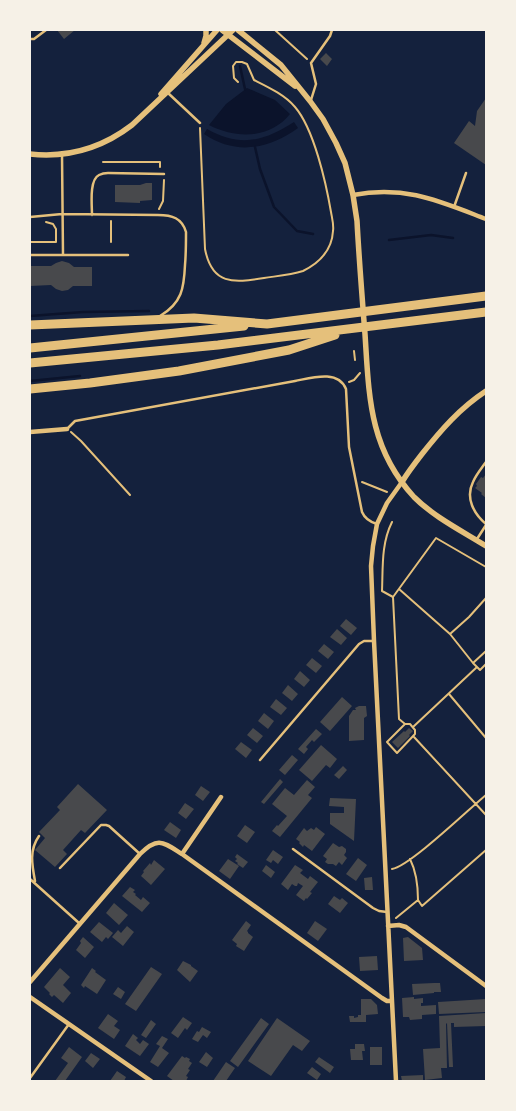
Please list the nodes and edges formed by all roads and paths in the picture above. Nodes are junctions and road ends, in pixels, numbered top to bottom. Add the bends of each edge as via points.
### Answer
1 (46, 30) edge
2 (206, 30) edge
3 (217, 30) edge
4 (222, 30) edge
5 (233, 30) edge
6 (238, 30) edge
7 (275, 30) edge
8 (332, 30) edge
9 (228, 35) junction
10 (30, 39) edge
11 (203, 45) junction
12 (311, 63) junction
13 (238, 82) dead end
14 (166, 90) junction
15 (302, 92) junction
16 (310, 101) junction
17 (200, 122) joint
18 (30, 154) edge
19 (62, 154) junction
20 (466, 173) dead end
21 (164, 174) dead end
22 (353, 195) junction
23 (454, 207) junction
24 (62, 214) junction
25 (92, 215) junction
26 (30, 217) edge
27 (110, 218) dead end
28 (486, 219) edge
29 (45, 222) dead end
30 (30, 242) edge
31 (111, 242) dead end
32 (30, 255) edge
33 (63, 255) junction
34 (128, 255) dead end
35 (486, 296) edge
36 (486, 312) edge
37 (146, 321) junction
38 (267, 324) junction
39 (30, 325) edge
40 (355, 329) junction
41 (30, 348) edge
42 (354, 351) dead end
43 (354, 360) dead end
44 (30, 364) edge
45 (360, 372) dead end
46 (344, 385) junction
47 (30, 389) edge
48 (486, 392) edge
49 (67, 429) junction
50 (30, 432) edge
51 (486, 462) edge
52 (355, 481) junction
53 (402, 482) junction
54 (387, 492) dead end
55 (130, 495) dead end
56 (392, 522) dead end
57 (377, 524) junction
58 (486, 525) edge
59 (476, 540) junction
60 (486, 546) edge
61 (486, 567) edge
62 (398, 589) junction
63 (392, 597) junction
64 (486, 598) edge
65 (450, 634) junction
66 (374, 640) junction
67 (486, 651) edge
68 (473, 663) junction
69 (486, 664) edge
70 (477, 667) junction
71 (448, 694) junction
72 (405, 724) junction
73 (413, 727) junction
74 (414, 737) junction
75 (486, 738) edge
76 (260, 760) dead end
77 (486, 794) edge
78 (221, 797) dead end
79 (476, 804) junction
80 (486, 815) edge
81 (38, 836) dead end
82 (293, 849) dead end
83 (486, 850) edge
84 (140, 854) junction
85 (182, 854) junction
86 (410, 859) junction
87 (60, 868) dead end
88 (385, 869) junction
89 (30, 879) edge
90 (35, 883) junction
91 (418, 900) junction
92 (387, 912) junction
93 (80, 924) junction
94 (388, 926) junction
95 (396, 926) junction
96 (30, 982) edge
97 (486, 986) edge
98 (30, 997) edge
99 (392, 1001) junction
100 (69, 1024) junction
101 (30, 1078) edge
102 (147, 1080) edge
103 (396, 1081) edge

1 - 10 lane
2 - 11 street
3 - 11 street
4 - 9 street
5 - 9 street
6 - 15 street via 280,66
7 - 12 path
8 - 12 lane
9 - 14 street
9 - 15 street
11 - 14 street
12 - 16 lane via 316,84
13 - 17 path via 234,78 234,66 236,62 242,62 254,80 292,103 307,127 321,167 333,225 331,241 320,261 302,272 238,282 224,279 210,266 205,249
14 - 17 lane
14 - 19 street via 127,129 110,140
15 - 16 street
16 - 22 street via 336,143
18 - 19 street
19 - 24 lane
20 - 23 lane
21 - 25 lane via 99,175 93,184
22 - 23 street via 404,192
22 - 53 street via 370,397 376,432 385,456
23 - 28 street
24 - 25 lane
24 - 26 lane
24 - 33 lane
25 - 37 lane via 168,215 178,219 185,228 184,284 180,297 166,312
27 - 31 path
29 - 30 path via 54,226 56,242
32 - 33 lane
33 - 34 lane
35 - 38 highway
36 - 40 highway
37 - 38 highway via 194,318
37 - 39 highway
38 - 41 highway
40 - 44 highway
40 - 47 highway via 289,350 173,372
42 - 43 path
45 - 46 path
46 - 49 lane via 337,378 328,376 310,378 75,421
46 - 52 lane
48 - 53 street via 441,430
49 - 50 street
49 - 55 path via 81,440
51 - 58 lane via 473,481 470,495 474,511
52 - 54 path
52 - 57 lane via 364,516
53 - 57 street
53 - 59 street via 434,513
56 - 63 path via 384,550 382,591
57 - 66 street via 371,583
58 - 59 lane
59 - 60 street
61 - 62 path via 436,538
62 - 63 path
62 - 65 path
63 - 72 path via 399,719
64 - 65 path
65 - 68 path
66 - 76 lane via 359,644
66 - 88 street
67 - 68 path
68 - 70 path
69 - 70 path via 480,670
70 - 71 path
71 - 73 path
71 - 75 path
72 - 73 path
72 - 74 path via 387,742 397,752
73 - 74 path
74 - 79 path
77 - 79 path
78 - 85 street
79 - 80 path
79 - 86 path
81 - 90 lane via 32,851
82 - 92 lane via 373,908
83 - 91 path via 422,906
84 - 85 street via 150,845 159,843
84 - 87 lane via 108,826 101,825
84 - 93 street
85 - 99 street via 382,998
86 - 88 path via 396,868
86 - 91 path
88 - 92 street
89 - 90 lane
90 - 93 lane
91 - 95 path via 396,918
92 - 94 street
93 - 96 street
94 - 95 street
94 - 99 street
95 - 97 street via 409,929
98 - 100 street
99 - 103 street
100 - 101 lane
100 - 102 street

